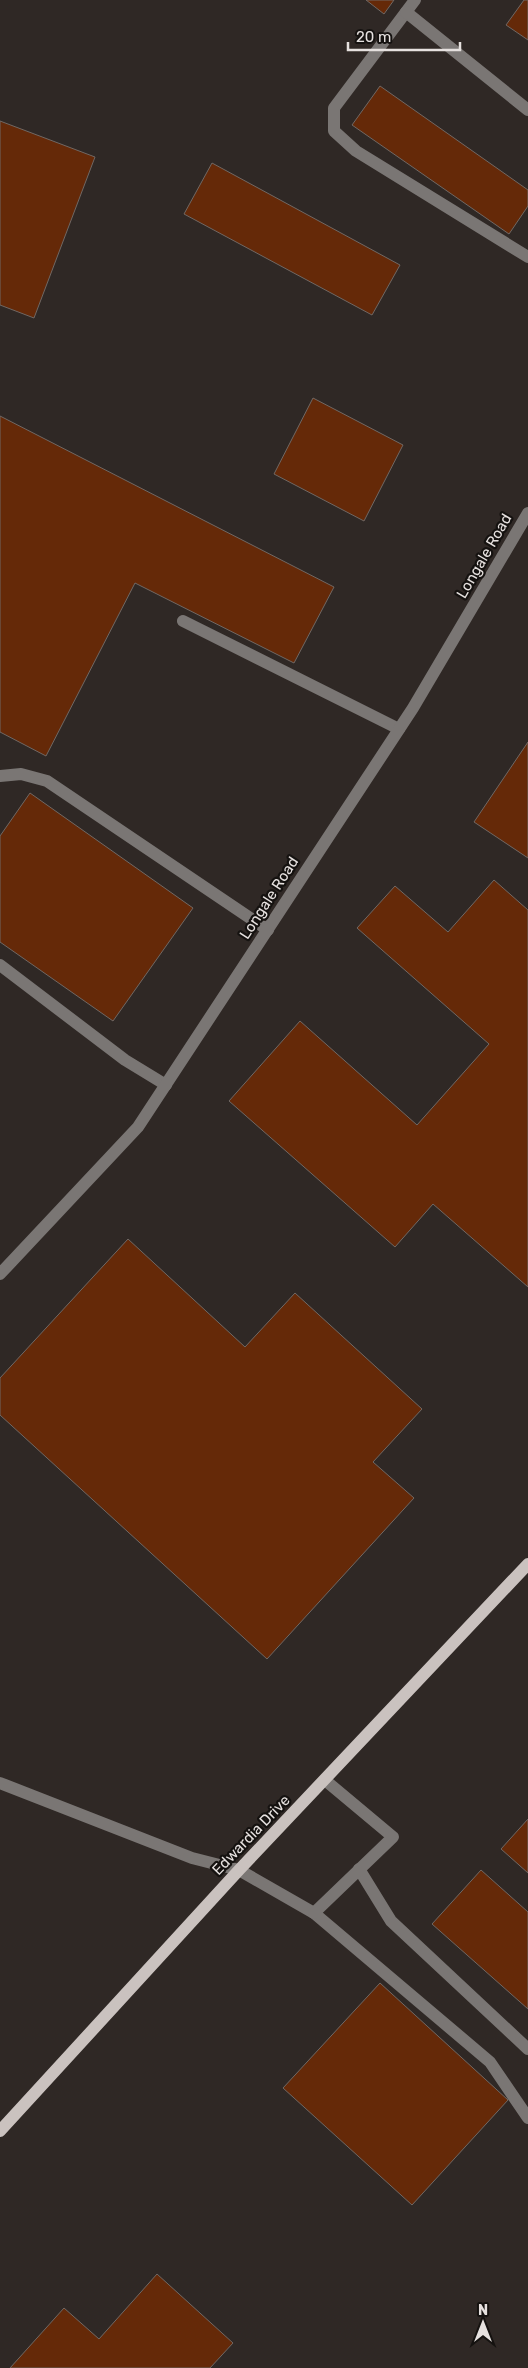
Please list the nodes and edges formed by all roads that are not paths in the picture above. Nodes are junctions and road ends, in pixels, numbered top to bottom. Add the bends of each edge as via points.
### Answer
1 (416, 0) edge
2 (406, 12) junction
3 (528, 110) edge
4 (528, 257) edge
5 (528, 513) edge
6 (183, 620) dead end
7 (399, 729) junction
8 (0, 776) edge
9 (268, 930) junction
10 (0, 965) edge
11 (166, 1085) junction
12 (0, 1274) edge
13 (528, 1564) edge
14 (326, 1781) junction
15 (0, 1783) edge
16 (359, 1868) junction
17 (239, 1870) junction
18 (314, 1913) junction
19 (528, 2049) edge
20 (528, 2118) edge
21 (0, 2131) edge

1 - 2 street
2 - 3 street
2 - 4 street via 334,108 334,131 356,151
5 - 7 street, Longale Road
6 - 7 street
7 - 9 street, Longale Road
8 - 9 street via 21,774 47,781
9 - 11 street, Longale Road
10 - 11 street via 125,1060
11 - 12 street, Longale Road via 138,1127
13 - 14 main road, Edwardia Drive
14 - 16 street via 393,1837
14 - 17 main road, Edwardia Drive
15 - 17 street via 192,1858
16 - 18 street
16 - 19 street via 391,1921
17 - 18 street
17 - 21 main road, Edwardia Drive
18 - 20 street via 490,2062

